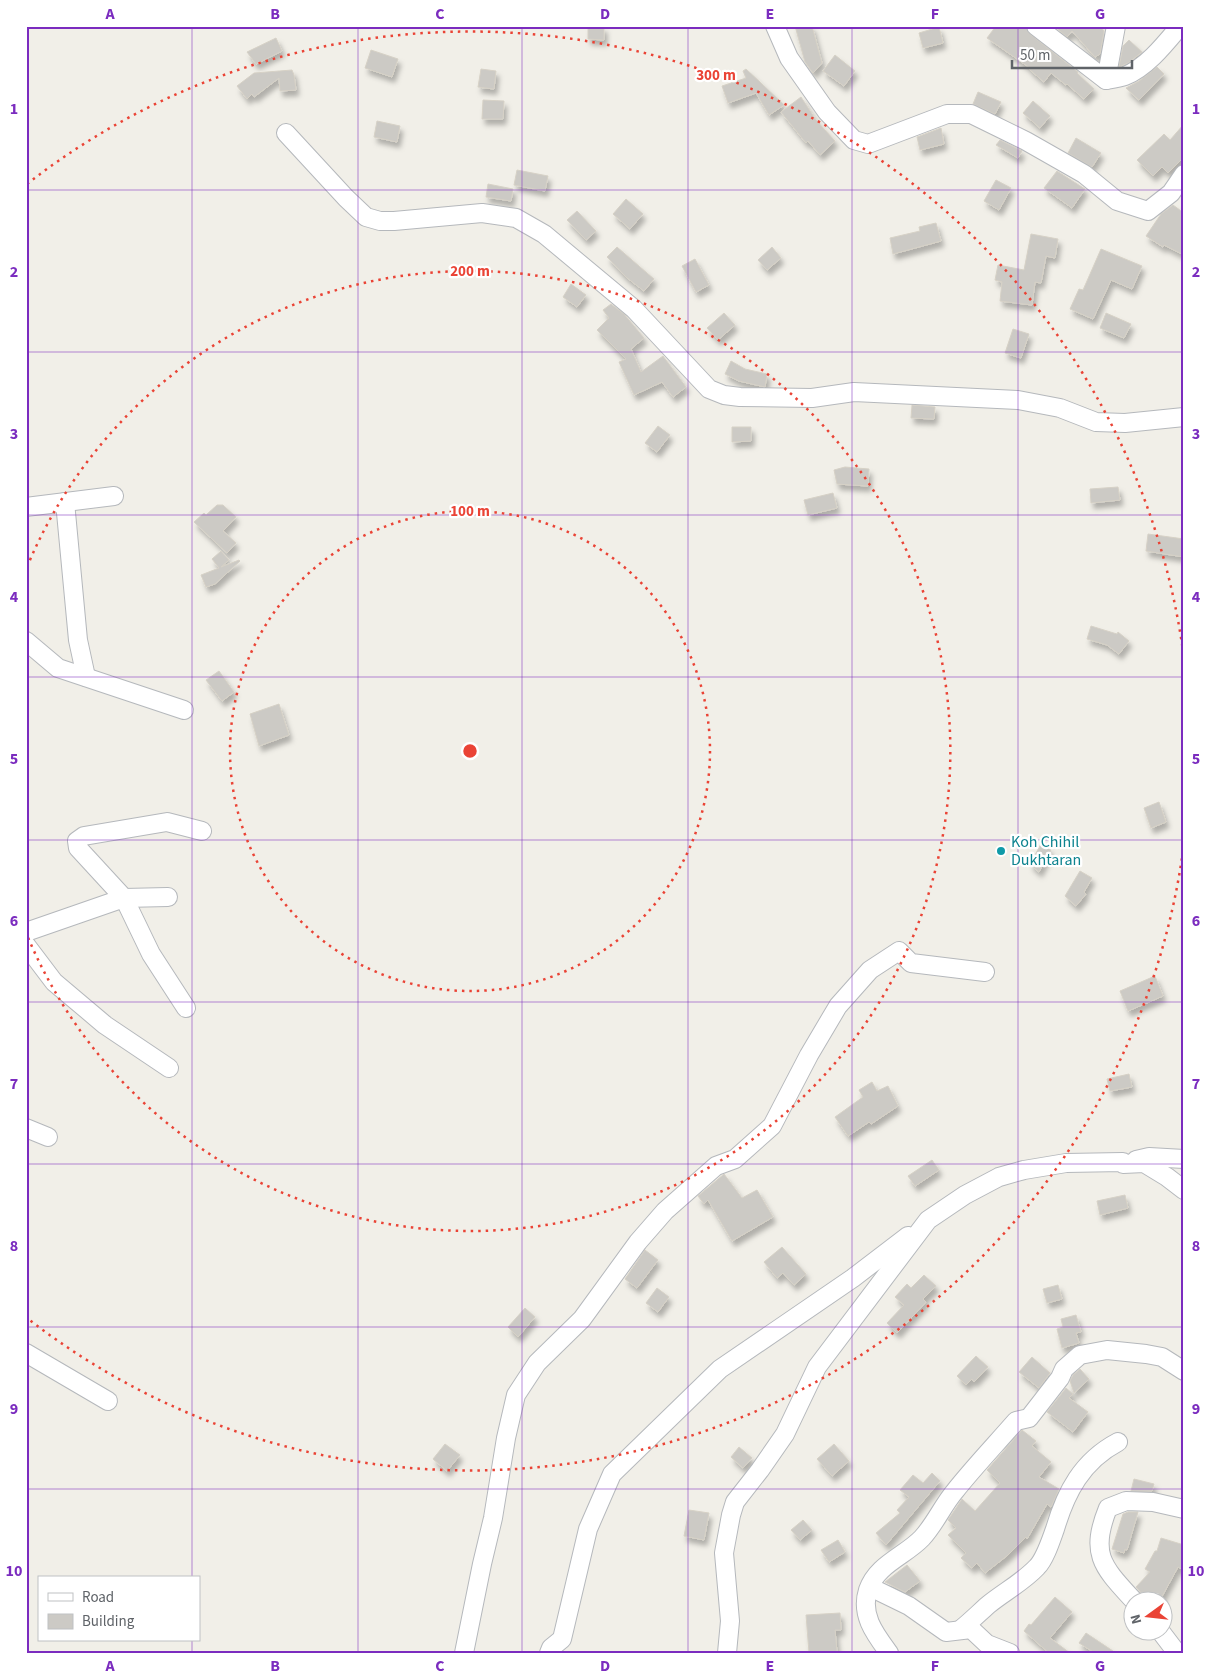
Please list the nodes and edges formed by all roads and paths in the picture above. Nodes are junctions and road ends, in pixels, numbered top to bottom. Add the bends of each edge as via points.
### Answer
1 (774, 26) edge
2 (1036, 26) edge
3 (1116, 26) edge
4 (1180, 26) edge
5 (1106, 80) junction
6 (286, 133) dead end
7 (1184, 174) edge
8 (1184, 417) edge
9 (114, 496) dead end
10 (65, 502) junction
11 (26, 508) edge
12 (26, 641) edge
13 (86, 677) junction
14 (184, 710) dead end
15 (202, 831) dead end
16 (124, 898) junction
17 (168, 898) dead end
18 (26, 932) edge
19 (26, 945) edge
20 (985, 972) dead end
21 (186, 1008) dead end
22 (169, 1068) dead end
23 (26, 1128) edge
24 (48, 1137) dead end
25 (1184, 1159) edge
26 (1123, 1162) junction
27 (1184, 1190) edge
28 (928, 1220) junction
29 (26, 1353) edge
30 (1184, 1371) edge
31 (108, 1401) dead end
32 (1118, 1442) dead end
33 (1184, 1509) edge
34 (870, 1587) junction
35 (1126, 1592) edge
36 (960, 1630) junction
37 (1169, 1642) edge
38 (464, 1653) edge
39 (549, 1653) edge
40 (727, 1653) edge
41 (889, 1653) edge
42 (1010, 1653) edge
43 (1177, 1653) edge

1 - 7 street via 789,58 827,112 854,140 868,144 947,114 971,114 1084,174 1117,201 1148,211 1171,193
2 - 5 street
3 - 5 street
4 - 5 street via 1137,69
6 - 8 street via 366,216 394,221 482,213 516,218 544,234 634,309 709,389 724,395 812,398 854,392 1018,400 1060,408 1096,422 1125,423
9 - 10 street
10 - 11 street
10 - 13 street via 78,640
12 - 13 street via 58,668
13 - 14 street
15 - 16 street via 167,822 84,836 77,841 78,848
16 - 17 street
16 - 18 street
16 - 21 street via 151,954
19 - 22 street via 54,982 105,1025
20 - 38 street via 911,963 899,951 870,970 838,1006 772,1126 735,1159 716,1166 665,1211 638,1242 582,1319 537,1363 516,1396
23 - 24 street
25 - 26 street via 1149,1157
26 - 27 street via 1144,1163
26 - 28 street via 1066,1163 1024,1170 965,1195
28 - 39 street via 853,1278 720,1369 612,1474 588,1528 562,1639
28 - 40 street via 817,1366 785,1434 735,1502 724,1553 730,1621
29 - 31 street
30 - 34 street via 1162,1357 1146,1354 1107,1350 1080,1355 1064,1369 1029,1418 1016,1421 955,1491 922,1538 889,1563 873,1579
32 - 36 street via 1092,1460 1079,1474 1063,1502 1051,1540 1038,1566
33 - 35 street via 1153,1502 1126,1501 1108,1508 1100,1527 1098,1549 1105,1567
34 - 36 street via 909,1606 946,1632
34 - 41 street via 866,1611 869,1622
36 - 42 street via 971,1630 987,1644
37 - 43 street

